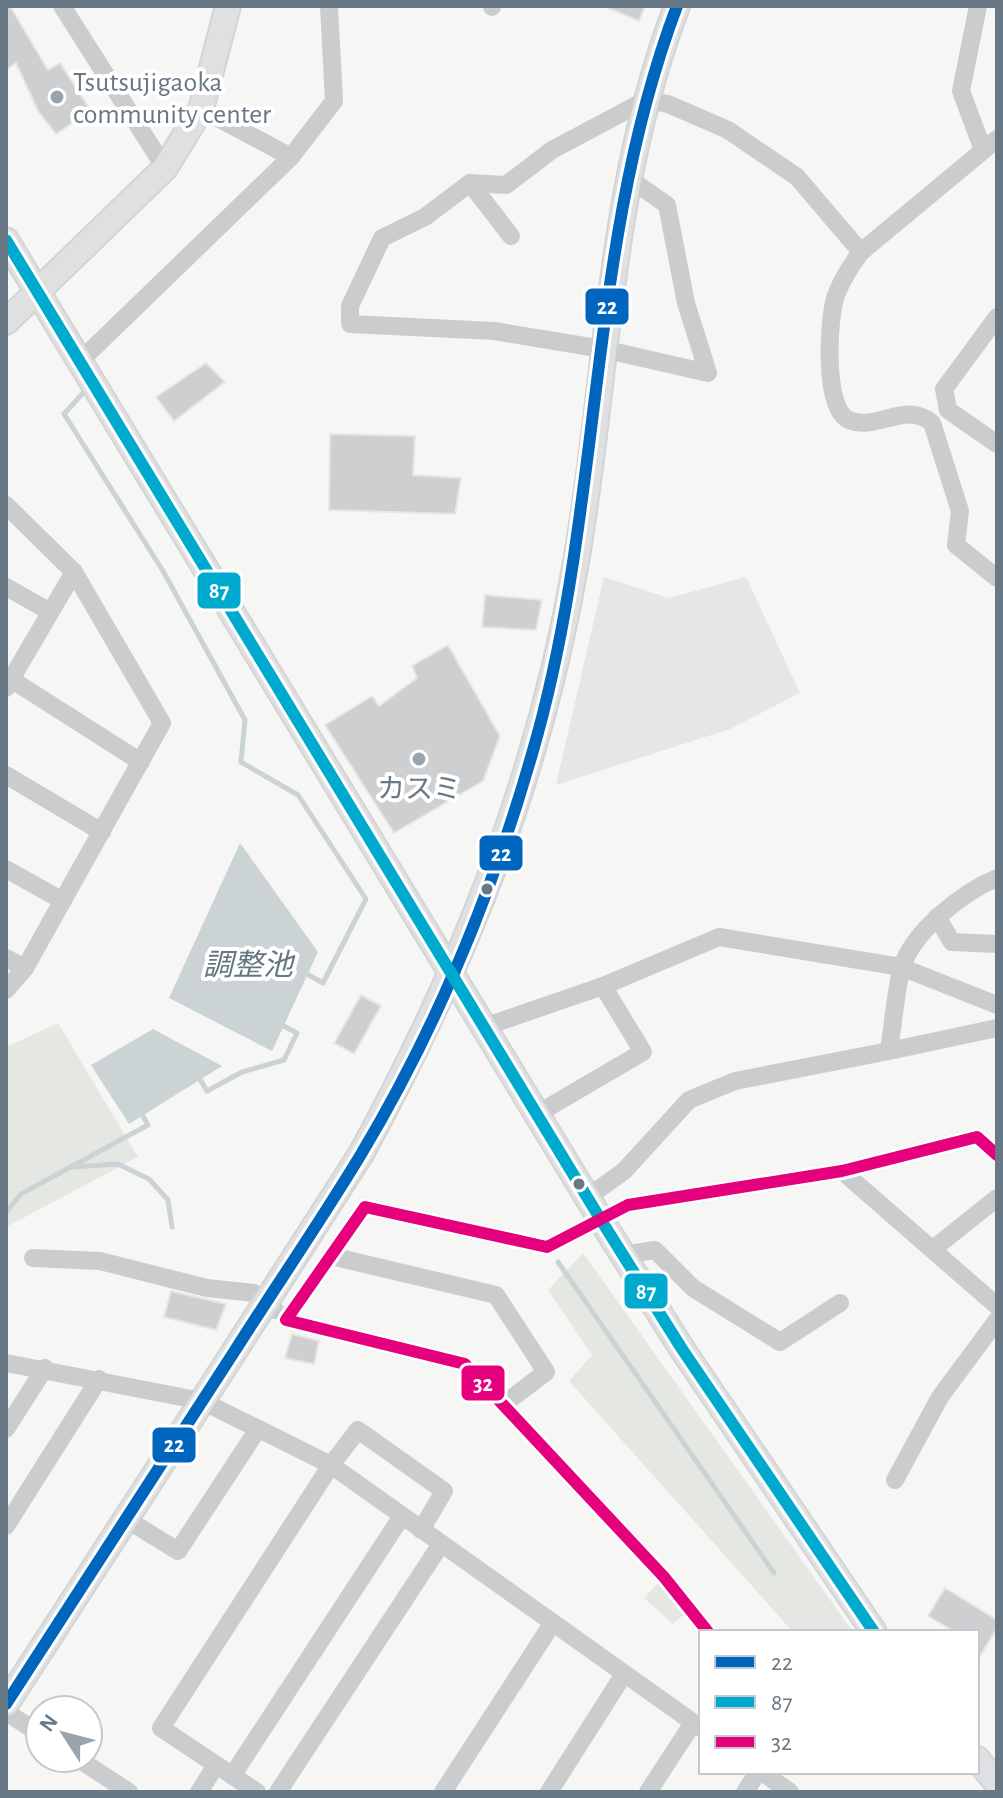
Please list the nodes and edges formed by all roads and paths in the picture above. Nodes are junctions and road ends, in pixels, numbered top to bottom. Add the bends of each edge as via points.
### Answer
1 (62, 6) edge
2 (228, 6) edge
3 (329, 6) edge
4 (677, 6) edge
5 (978, 6) edge
6 (646, 100) junction
7 (201, 109) junction
8 (990, 144) edge
9 (291, 157) junction
10 (165, 168) junction
11 (627, 177) junction
12 (470, 183) junction
13 (511, 236) dead end
14 (6, 240) edge
15 (861, 252) junction
16 (38, 294) junction
17 (997, 317) edge
18 (6, 322) edge
19 (603, 349) junction
20 (79, 362) junction
21 (997, 444) edge
22 (6, 505) edge
23 (74, 572) junction
24 (997, 578) edge
25 (6, 587) edge
26 (49, 611) junction
27 (8, 681) edge
28 (141, 762) junction
29 (6, 775) edge
30 (102, 832) junction
31 (6, 869) edge
32 (997, 878) edge
33 (63, 901) junction
34 (937, 917) junction
35 (997, 944) edge
36 (6, 958) edge
37 (901, 967) junction
38 (25, 968) junction
39 (453, 974) junction
40 (603, 986) junction
41 (6, 990) edge
42 (997, 1005) edge
43 (484, 1027) junction
44 (997, 1028) edge
45 (889, 1051) junction
46 (537, 1114) junction
47 (997, 1155) edge
48 (842, 1171) junction
49 (588, 1197) junction
50 (997, 1198) edge
51 (601, 1220) junction
52 (933, 1249) junction
53 (623, 1255) junction
54 (331, 1256) junction
55 (33, 1258) dead end
56 (840, 1303) dead end
57 (997, 1306) edge
58 (286, 1320) junction
59 (997, 1320) edge
60 (6, 1363) edge
61 (45, 1368) junction
62 (99, 1379) junction
63 (207, 1393) junction
64 (504, 1404) junction
65 (6, 1429) edge
66 (258, 1429) junction
67 (331, 1465) junction
68 (895, 1480) dead end
69 (402, 1516) junction
70 (126, 1519) junction
71 (6, 1526) edge
72 (421, 1530) junction
73 (441, 1544) junction
74 (552, 1624) junction
75 (706, 1630) edge
76 (873, 1630) edge
77 (624, 1674) junction
78 (6, 1704) edge
79 (6, 1712) edge
80 (24, 1724) edge
81 (697, 1726) edge
82 (979, 1761) edge
83 (216, 1765) junction
84 (101, 1774) edge
85 (758, 1774) edge
86 (763, 1774) edge
87 (232, 1776) junction
88 (997, 1783) edge
89 (129, 1792) edge
90 (199, 1792) edge
91 (257, 1792) edge
92 (278, 1792) edge
93 (443, 1792) edge
94 (549, 1792) edge
95 (648, 1792) edge
96 (745, 1792) edge
97 (790, 1792) edge

1 - 10 street
2 - 7 street
3 - 9 street via 334,101
4 - 6 street
5 - 8 street via 961,91
6 - 11 street
6 - 12 street via 552,150 506,185
6 - 15 street via 728,130 797,177
7 - 9 street
7 - 10 street
8 - 15 street
9 - 20 street
10 - 16 street
11 - 19 street
11 - 19 street via 667,205 686,303 708,373
12 - 13 street
12 - 19 street via 425,217 382,238 350,306 350,324 494,331
14 - 16 street
15 - 24 street via 835,298 830,372 834,402 851,422 908,412 932,423 960,511 956,545
16 - 18 street
16 - 20 street
17 - 21 street via 944,389 948,410
19 - 39 street via 581,530 563,627 533,751 493,877
20 - 39 street
22 - 23 street
23 - 26 street
23 - 28 street via 162,723
25 - 26 street
26 - 27 street
27 - 28 street
28 - 30 street
29 - 30 street
30 - 33 street
31 - 33 street
32 - 34 street via 975,887
33 - 38 street
34 - 35 street via 952,942
34 - 37 street
36 - 38 street
37 - 40 street via 719,937
37 - 42 street
37 - 45 street
38 - 41 street
39 - 43 street
39 - 63 street, bridge via 361,1154
40 - 43 street
40 - 46 street via 643,1052
43 - 46 street
44 - 45 street
45 - 49 street via 735,1081 689,1100 624,1171
46 - 49 street
47 - 48 street via 977,1137
48 - 51 street via 628,1205
48 - 52 street
49 - 51 street
50 - 52 street
51 - 53 street
51 - 54 street via 547,1247 365,1207
52 - 57 street
53 - 56 street via 655,1250 693,1288 780,1342
53 - 76 street
54 - 58 street
54 - 64 street via 496,1295 546,1372
55 - 58 street via 100,1261 207,1288 254,1293
58 - 64 street via 465,1364
59 - 68 street via 940,1397
60 - 61 street
61 - 62 street
61 - 65 street
62 - 63 street
62 - 71 street
63 - 66 street
63 - 70 street
64 - 75 street
66 - 67 street
66 - 70 street via 178,1551
67 - 69 street
67 - 72 street via 358,1430 444,1491
67 - 83 street via 161,1728
69 - 72 street
69 - 87 street
70 - 78 street
72 - 73 street
73 - 74 street
73 - 92 street
74 - 77 street
74 - 93 street
77 - 81 street
77 - 94 street
79 - 80 street
81 - 95 street
82 - 88 street
83 - 87 street
83 - 90 street
84 - 89 street
85 - 96 street
86 - 97 street
87 - 91 street

